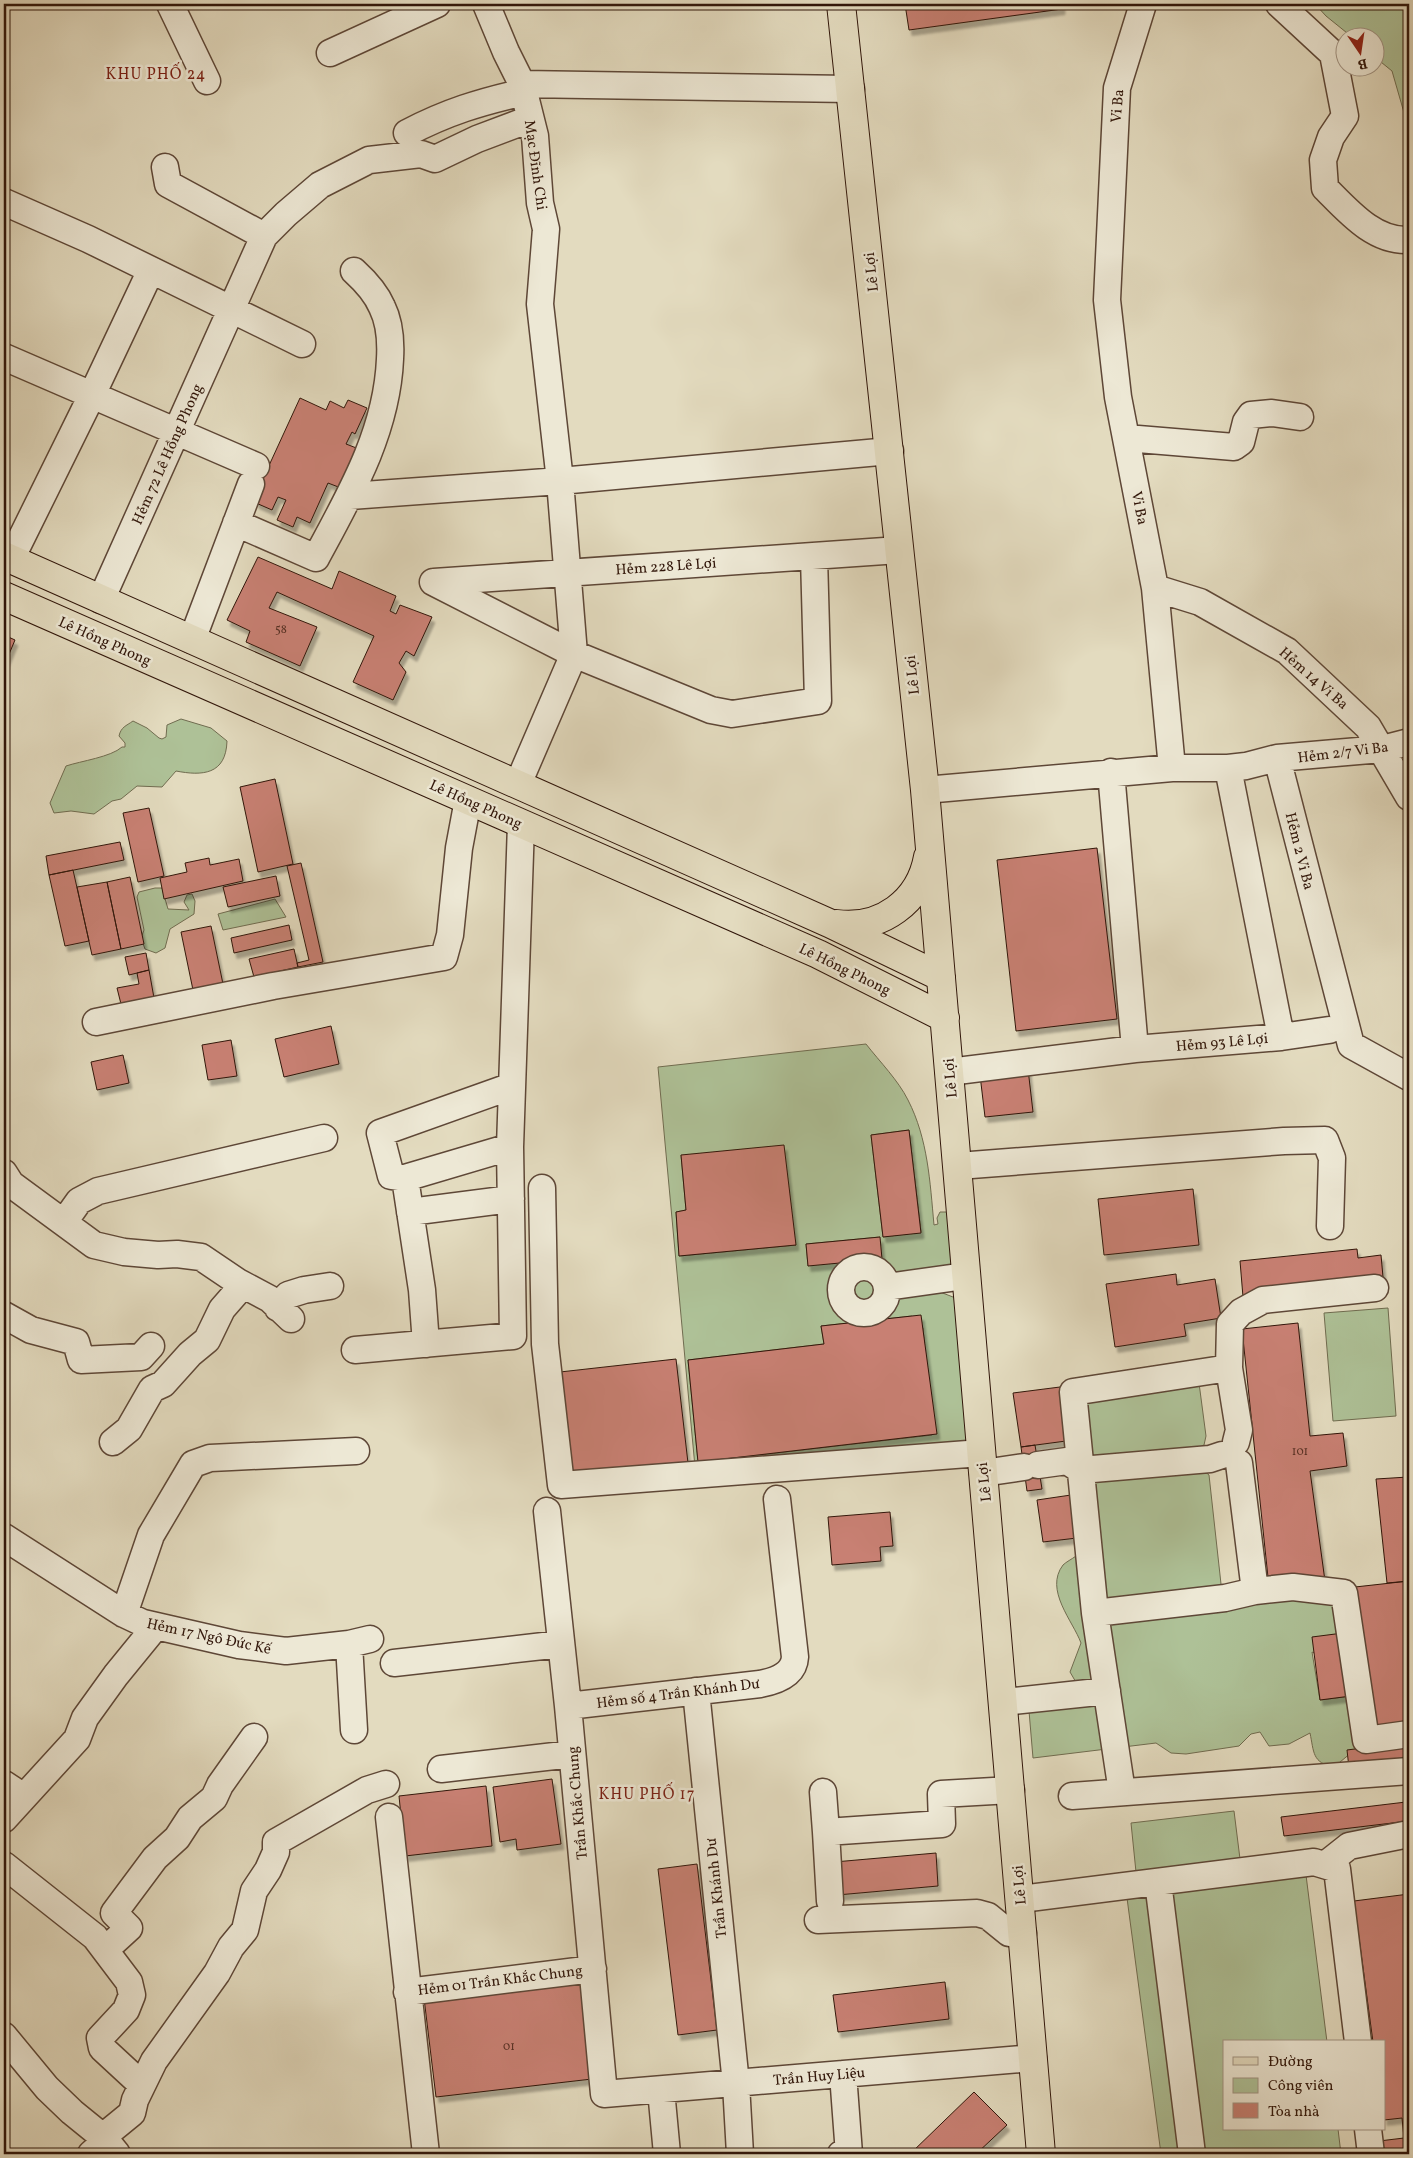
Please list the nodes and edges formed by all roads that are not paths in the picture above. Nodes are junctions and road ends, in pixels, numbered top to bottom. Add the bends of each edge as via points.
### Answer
1 (170, 4) edge
2 (437, 4) edge
3 (486, 4) edge
4 (841, 4) edge
5 (1142, 4) edge
6 (1279, 4) edge
7 (330, 53) dead end
8 (207, 81) dead end
9 (523, 88) junction
10 (851, 89) junction
11 (530, 119) junction
12 (407, 133) dead end
13 (164, 167) dead end
14 (4, 202) edge
15 (264, 236) junction
16 (1409, 240) edge
17 (151, 270) junction
18 (354, 271) dead end
19 (232, 309) junction
20 (302, 344) dead end
21 (4, 357) edge
22 (92, 395) junction
23 (1300, 417) dead end
24 (177, 432) junction
25 (1126, 438) junction
26 (890, 451) junction
27 (560, 481) junction
28 (350, 496) junction
29 (236, 522) junction
30 (899, 550) junction
31 (814, 556) junction
32 (7, 558) edge
33 (568, 573) junction
34 (1155, 588) junction
35 (4, 596) edge
36 (101, 600) junction
37 (183, 636) junction
38 (574, 654) junction
39 (162, 666) junction
40 (1409, 742) edge
41 (1382, 749) junction
42 (1277, 758) junction
43 (1172, 768) junction
44 (1228, 768) junction
45 (1110, 772) junction
46 (518, 784) junction
47 (925, 790) junction
48 (1409, 797) edge
49 (468, 800) junction
50 (513, 820) junction
51 (929, 841) junction
52 (829, 923) junction
53 (870, 942) junction
54 (852, 972) junction
55 (941, 977) junction
56 (945, 1018) junction
57 (96, 1022) dead end
58 (1328, 1030) dead end
59 (1281, 1037) junction
60 (1135, 1049) junction
61 (949, 1072) junction
62 (1409, 1076) edge
63 (512, 1086) junction
64 (324, 1138) dead end
65 (510, 1147) junction
66 (958, 1166) junction
67 (4, 1173) edge
68 (405, 1178) junction
69 (542, 1188) dead end
70 (511, 1199) junction
71 (410, 1212) junction
72 (64, 1222) junction
73 (1330, 1226) dead end
74 (965, 1276) junction
75 (243, 1285) junction
76 (330, 1286) dead end
77 (887, 1287) dead end
78 (1375, 1288) dead end
79 (4, 1315) edge
80 (426, 1344) junction
81 (151, 1346) dead end
82 (355, 1350) dead end
83 (1229, 1368) junction
84 (113, 1442) dead end
85 (356, 1452) dead end
86 (1232, 1453) junction
87 (982, 1463) junction
88 (1081, 1470) junction
89 (777, 1499) dead end
90 (547, 1511) dead end
91 (4, 1537) edge
92 (1255, 1591) junction
93 (1095, 1613) junction
94 (124, 1614) junction
95 (156, 1626) junction
96 (561, 1644) junction
97 (394, 1663) dead end
98 (696, 1691) junction
99 (1107, 1691) junction
100 (1004, 1702) junction
101 (568, 1706) junction
102 (354, 1730) dead end
103 (1409, 1734) edge
104 (254, 1737) dead end
105 (572, 1754) junction
106 (441, 1769) dead end
107 (1409, 1771) edge
108 (386, 1784) dead end
109 (14, 1790) edge
110 (1011, 1790) junction
111 (823, 1792) dead end
112 (1122, 1792) junction
113 (1072, 1796) dead end
114 (389, 1817) dead end
115 (4, 1819) edge
116 (826, 1832) junction
117 (1409, 1834) edge
118 (4, 1865) edge
119 (1325, 1865) junction
120 (1158, 1882) junction
121 (1021, 1899) junction
122 (1024, 1934) junction
123 (105, 1950) junction
124 (593, 1968) junction
125 (408, 1992) junction
126 (4, 2036) edge
127 (1358, 2040) edge
128 (1033, 2058) junction
129 (843, 2074) junction
130 (736, 2084) junction
131 (142, 2085) junction
132 (661, 2090) junction
133 (604, 2094) joint
134 (1368, 2130) edge
135 (104, 2146) edge
136 (426, 2154) edge
137 (667, 2154) edge
138 (740, 2154) edge
139 (842, 2154) edge
140 (1041, 2154) edge
141 (1192, 2154) edge
142 (1371, 2154) edge

1 - 8 street
2 - 7 street
3 - 9 street, Mạc Đĩnh Chi
4 - 10 main road, Lê Lợi
5 - 25 street, Vi Ba via 1117,88 1107,300
6 - 16 street via 1333,54 1345,116 1331,137 1323,160 1325,188 1359,222 1397,241
9 - 10 street
9 - 11 street, Mạc Đĩnh Chi
9 - 12 street via 440,116
10 - 26 main road, Lê Lợi
11 - 15 street via 435,158 422,154 369,160 320,185
11 - 27 street, Mạc Đĩnh Chi via 535,136 540,203 546,229 540,304
13 - 15 street via 168,184
14 - 17 street
15 - 19 street, Hẻm 72 Lê Hồng Phong
17 - 19 street
17 - 22 street
18 - 28 street via 382,305 390,353 387,398 374,441
19 - 20 street
19 - 24 street, Hẻm 72 Lê Hồng Phong
21 - 22 street
22 - 24 street
22 - 32 street
23 - 25 street via 1251,415 1241,442 1234,446
24 - 29 street via 253,475
24 - 36 street, Hẻm 72 Lê Hồng Phong
25 - 34 street, Vi Ba
26 - 27 street
26 - 30 main road, Lê Lợi
27 - 28 street
27 - 33 street, Mạc Đĩnh Chi
28 - 29 street via 316,558
29 - 37 street
30 - 31 street, Hẻm 228 Lê Lợi
30 - 47 main road, Lê Lợi
31 - 33 street, Hẻm 228 Lê Lợi
31 - 38 street via 818,701 732,714 711,710
32 - 36 main road
33 - 38 street, Mạc Đĩnh Chi
33 - 38 street, Hẻm 228 Lê Lợi via 433,582
34 - 41 street, Hẻm 14 Vi Ba via 1200,602 1287,651 1368,726
34 - 43 street, Vi Ba
35 - 39 main road, Lê Hồng Phong
36 - 37 main road
37 - 39 main road
37 - 46 main road
38 - 46 street
39 - 49 main road, Lê Hồng Phong
40 - 41 street, Hẻm 2/7 Vi Ba
41 - 42 street, Hẻm 2/7 Vi Ba
41 - 48 street, Hẻm 14 Vi Ba
42 - 44 street
42 - 62 street, Hẻm 2 Vi Ba via 1351,1045
43 - 44 street
43 - 45 street
44 - 59 street, Hẻm 93 Lê Lợi
45 - 47 street
45 - 60 street
46 - 50 main road
46 - 52 main road
47 - 51 main road, Lê Lợi
49 - 50 main road, Lê Hồng Phong
49 - 57 street via 459,848 450,935 444,957 273,986
50 - 54 main road, Lê Hồng Phong via 818,954
50 - 63 street
51 - 52 main road via 927,863 920,881 903,905 886,917 871,922
51 - 55 main road, Lê Lợi
52 - 53 main road
53 - 54 main road
53 - 55 main road
54 - 56 main road, Lê Hồng Phong
55 - 56 main road, Lê Lợi
56 - 61 main road, Lê Lợi
58 - 59 street
59 - 60 street, Hẻm 93 Lê Lợi
60 - 61 street, Hẻm 93 Lê Lợi
61 - 66 main road, Lê Lợi
63 - 65 street
63 - 68 street via 380,1133 391,1176
64 - 72 street via 98,1191 79,1201
65 - 68 street
65 - 70 street
66 - 73 street via 1284,1140 1325,1140 1332,1158
66 - 74 main road, Lê Lợi
67 - 72 street via 11,1184
68 - 71 street
69 - 87 street via 545,1344 560,1485
70 - 71 street
70 - 80 street via 513,1336
71 - 80 street via 422,1290
72 - 75 street via 94,1244 124,1252 201,1257
74 - 77 street
74 - 87 main road, Lê Lợi
75 - 76 street via 270,1299 285,1314 288,1295
75 - 84 street via 222,1309 206,1340 163,1384 152,1389 129,1429
78 - 83 street via 1263,1300 1242,1312 1230,1324
79 - 81 street via 31,1330 76,1342 81,1360 141,1357
80 - 82 street
83 - 86 street via 1239,1430
83 - 88 street via 1073,1392
85 - 94 street via 210,1458 193,1464 151,1536
86 - 88 street via 1210,1459
86 - 92 street
87 - 88 street via 1031,1466 1067,1461
87 - 100 main road, Lê Lợi
88 - 93 street
89 - 98 street, Hẻm số 4 Trần Khánh Dư via 794,1666 772,1682
90 - 96 street, Trần Khắc Chung
91 - 94 street, Hẻm 17 Ngô Đức Kế
92 - 93 street via 1225,1598
92 - 103 street via 1293,1587 1344,1594 1366,1740
93 - 99 street
94 - 95 street, Hẻm 17 Ngô Đức Kế
95 - 102 street, Hẻm 17 Ngô Đức Kế via 239,1645 286,1651 360,1642
95 - 109 street via 85,1718 77,1739
96 - 97 street
96 - 101 street, Trần Khắc Chung
98 - 101 street, Hẻm số 4 Trần Khánh Dư
98 - 130 street, Trần Khánh Dư
99 - 100 street
99 - 112 street
100 - 110 main road, Lê Lợi
101 - 105 street, Trần Khắc Chung
104 - 123 street via 214,1798 190,1818 177,1838 155,1858 114,1913 129,1928
105 - 106 street
105 - 124 street, Trần Khắc Chung
107 - 112 street
108 - 131 street via 367,1790 276,1842 276,1852 268,1870 254,1891 245,1930 154,2061
109 - 115 street
110 - 116 street via 940,1794 942,1824
110 - 121 main road, Lê Lợi
111 - 116 street
112 - 113 street
114 - 125 street
116 - 122 street via 824,1911 977,1913 988,1916 1009,1933
117 - 119 street via 1349,1846
118 - 123 street via 95,1937
119 - 120 street via 1314,1862
119 - 127 street via 1337,1869
120 - 121 street
120 - 141 street
121 - 122 main road, Lê Lợi
122 - 128 main road, Lê Lợi
123 - 131 street via 128,1982 132,1995 126,2010 100,2038 102,2048
124 - 125 street, Hẻm 01 Trần Khắc Chung
124 - 133 street, Trần Khắc Chung
125 - 136 street
126 - 135 street via 47,2088
128 - 129 street, Trần Huy Liệu
128 - 140 main road, Lê Lợi
129 - 130 street, Trần Huy Liệu
129 - 139 street via 849,2154
130 - 132 street, Trần Huy Liệu
130 - 138 street, Trần Khánh Dư
131 - 135 street via 132,2112 110,2131
132 - 133 street, Trần Huy Liệu
132 - 137 street
134 - 142 street

